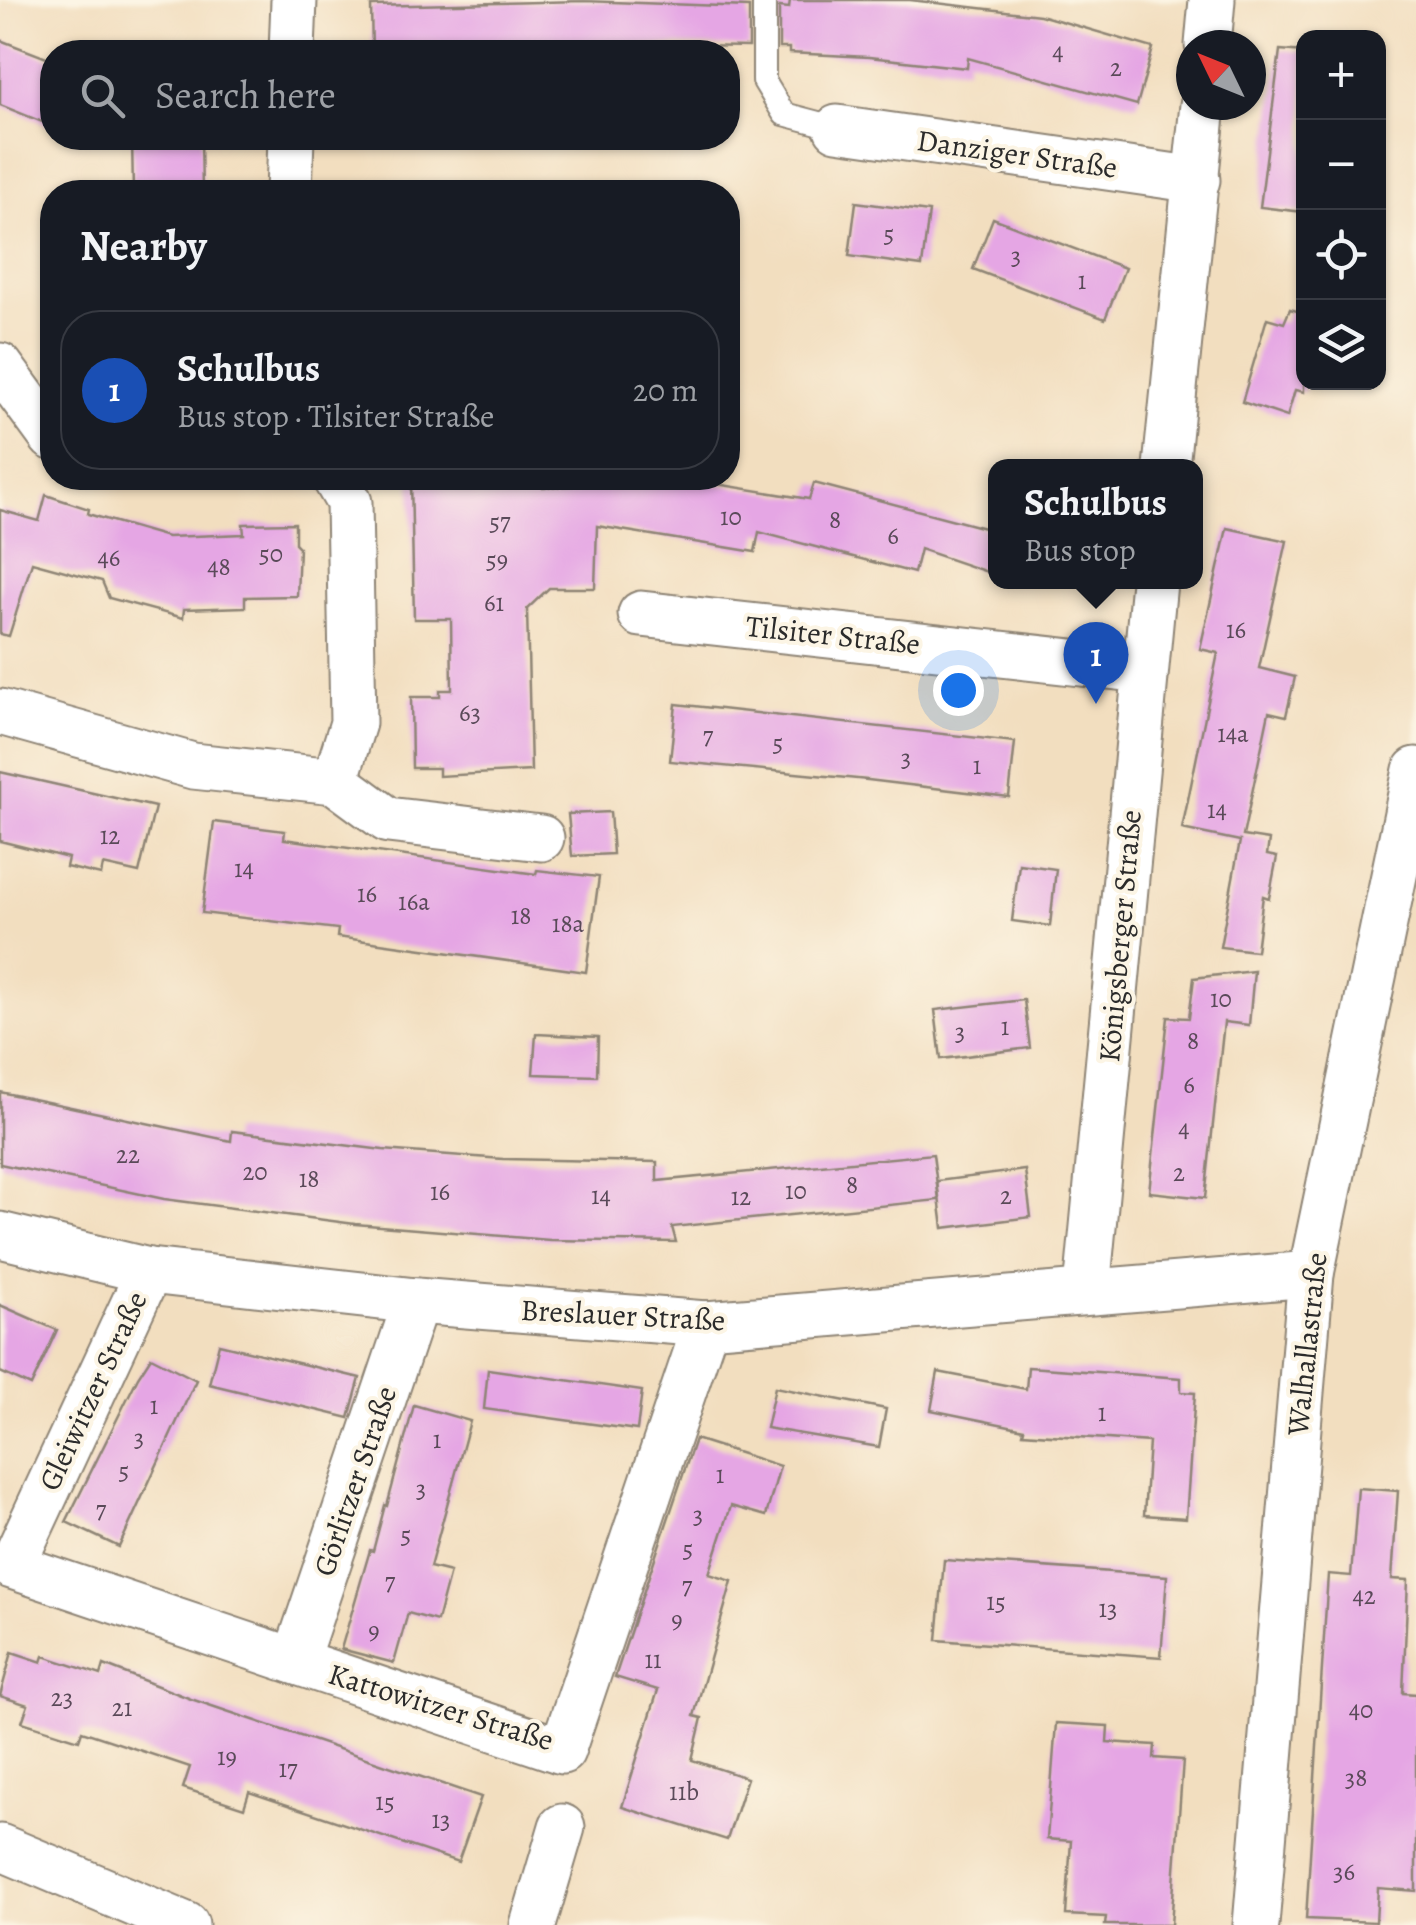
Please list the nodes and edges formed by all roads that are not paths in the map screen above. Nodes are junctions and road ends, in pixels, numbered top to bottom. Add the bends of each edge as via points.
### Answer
1 (294, 0) edge
2 (764, 0) edge
3 (1212, 0) edge
4 (1209, 30) edge
5 (292, 40) edge
6 (1202, 120) edge
7 (838, 128) joint
8 (290, 150) edge
9 (289, 180) edge
10 (1197, 180) junction
11 (0, 366) edge
12 (40, 421) edge
13 (1167, 459) edge
14 (342, 490) edge
15 (1153, 589) edge
16 (641, 614) dead end
17 (1144, 670) junction
18 (0, 712) edge
19 (1416, 770) edge
20 (335, 781) junction
21 (541, 838) dead end
22 (0, 1235) edge
23 (149, 1270) junction
24 (1311, 1274) junction
25 (1086, 1290) junction
26 (416, 1301) junction
27 (706, 1324) junction
28 (6, 1568) edge
29 (295, 1662) junction
30 (562, 1827) dead end
31 (0, 1847) edge
32 (186, 1925) edge
33 (533, 1925) edge
34 (1256, 1925) edge

1 - 5 street
2 - 7 lane via 764,81 784,114
3 - 4 street
6 - 10 street
7 - 10 street, Danziger Straße
8 - 9 street
10 - 13 street
11 - 12 street
14 - 20 street via 349,502 353,723
15 - 17 street, Königsberger Straße
16 - 17 street, Tilsiter Straße
17 - 25 street, Königsberger Straße
18 - 20 street via 192,766
19 - 24 street, Walhallastraße
20 - 21 street via 388,820
22 - 23 street, Breslauer Straße
23 - 26 street, Breslauer Straße
23 - 28 street, Gleiwitzer Straße
24 - 25 street, Breslauer Straße
24 - 34 street, Walhallastraße
25 - 27 street, Breslauer Straße
26 - 27 street, Breslauer Straße
26 - 29 street, Görlitzer Straße
27 - 29 street, Kattowitzer Straße via 562,1751
28 - 29 street, Kattowitzer Straße
30 - 33 street
31 - 32 street

